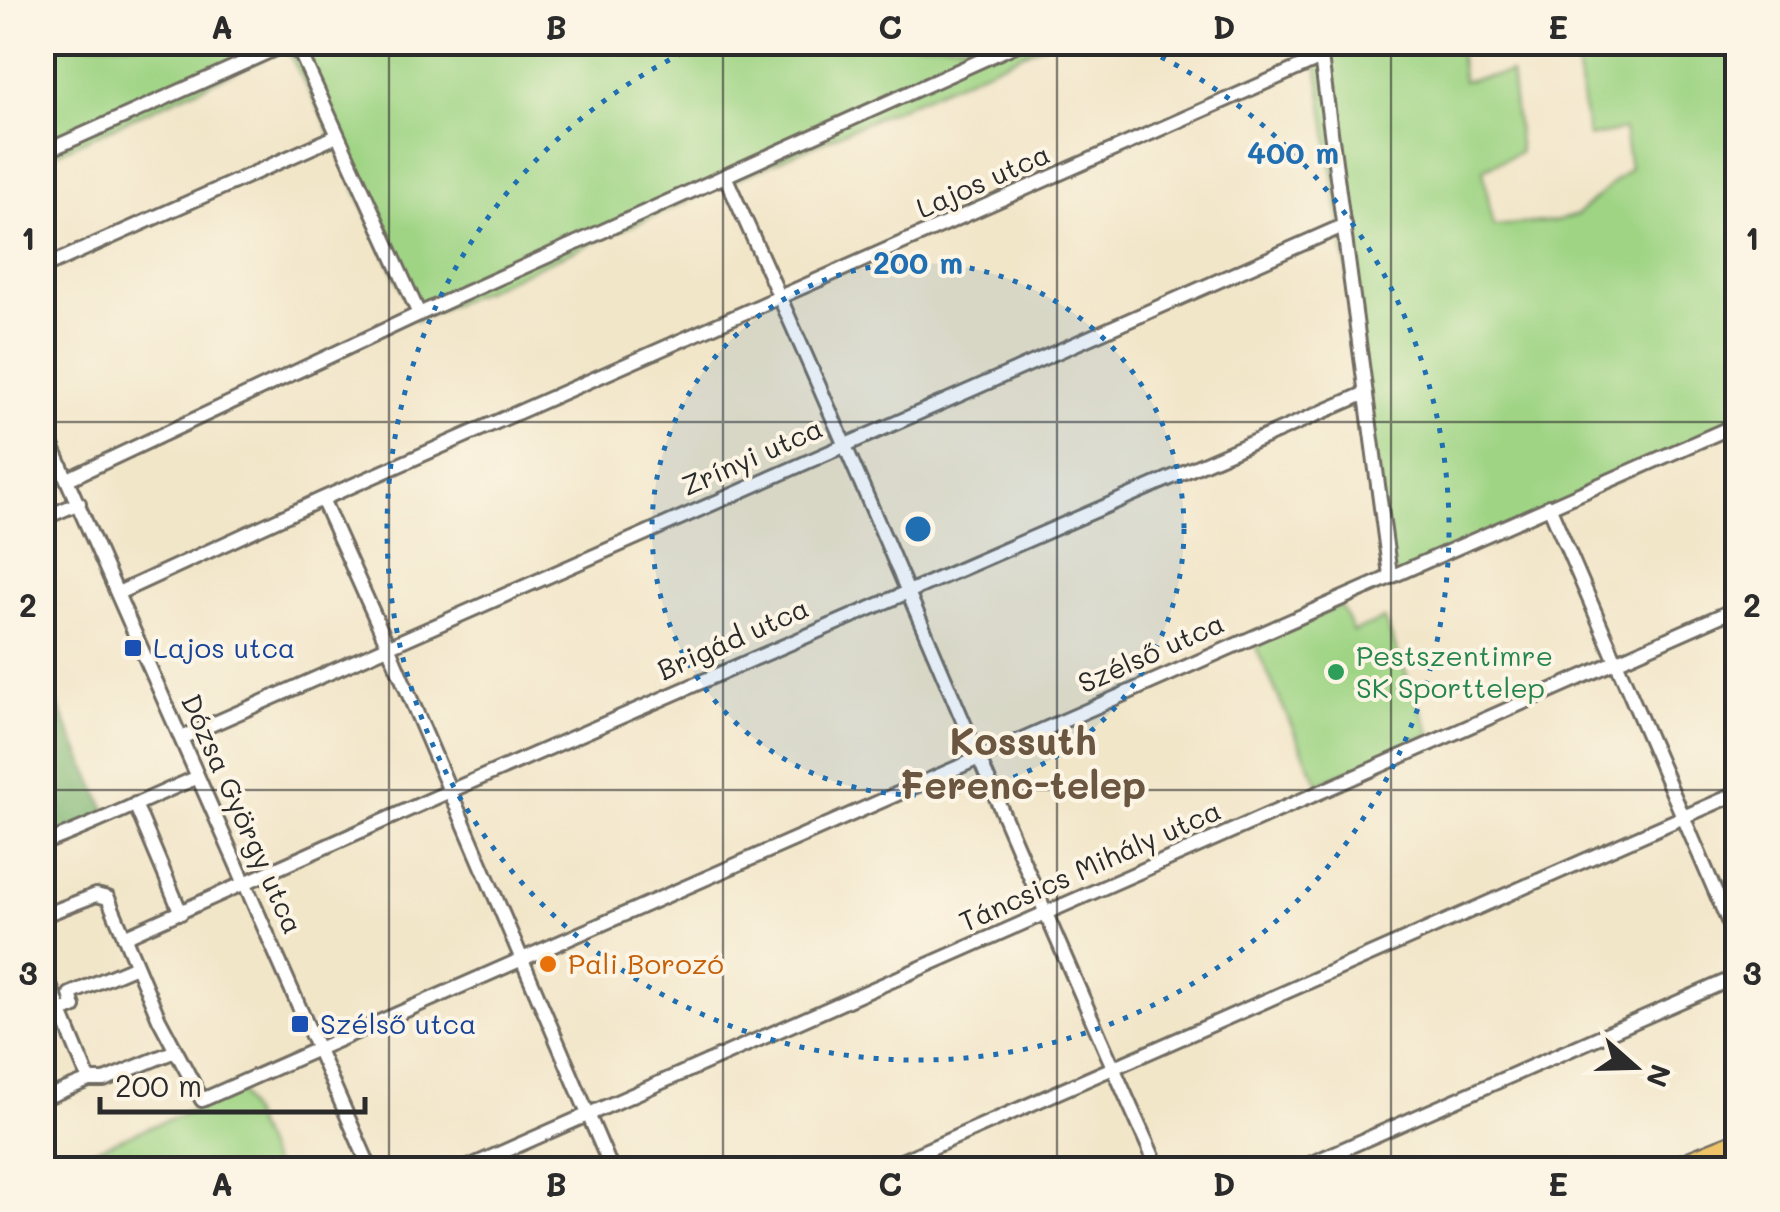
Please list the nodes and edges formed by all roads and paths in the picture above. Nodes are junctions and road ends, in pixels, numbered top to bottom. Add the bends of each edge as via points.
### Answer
1 (1022, 42) edge
2 (1319, 42) edge
3 (1321, 58) junction
4 (337, 136) junction
5 (42, 153) edge
6 (726, 178) junction
7 (1345, 225) junction
8 (42, 268) edge
9 (780, 298) junction
10 (420, 314) junction
11 (1366, 394) junction
12 (42, 424) edge
13 (1738, 424) edge
14 (842, 444) junction
15 (68, 479) junction
16 (322, 499) junction
17 (78, 503) junction
18 (1548, 506) junction
19 (42, 520) edge
20 (1390, 574) junction
21 (907, 591) junction
22 (118, 593) junction
23 (1738, 608) edge
24 (388, 646) junction
25 (1614, 664) junction
26 (182, 738) junction
27 (976, 758) junction
28 (198, 777) junction
29 (450, 790) junction
30 (1738, 793) edge
31 (134, 804) junction
32 (1684, 817) junction
33 (42, 844) edge
34 (245, 885) junction
35 (181, 912) junction
36 (1046, 912) junction
37 (42, 916) edge
38 (124, 937) junction
39 (1738, 944) edge
40 (521, 958) junction
41 (42, 966) edge
42 (136, 966) junction
43 (1738, 976) edge
44 (60, 1008) junction
45 (42, 1010) edge
46 (317, 1049) junction
47 (175, 1051) junction
48 (1113, 1068) junction
49 (89, 1080) junction
50 (42, 1100) edge
51 (588, 1115) junction
52 (1738, 1140) edge
53 (371, 1170) edge
54 (462, 1170) edge
55 (612, 1170) edge
56 (881, 1170) edge
57 (1159, 1170) edge
58 (1296, 1170) edge
59 (1664, 1170) edge

1 - 6 street
2 - 3 street
3 - 7 street
3 - 9 street, Lajos utca
4 - 5 street via 301,54 279,47
4 - 8 street
4 - 10 street
6 - 9 street
6 - 10 street
7 - 11 street
7 - 14 street, Zrínyi utca
9 - 14 street
9 - 16 street, Lajos utca
10 - 15 street
11 - 20 street
11 - 21 street, Brigád utca
12 - 15 street, Dózsa György utca
13 - 18 street, Szélső utca
14 - 21 street
14 - 24 street, Zrínyi utca
15 - 17 street, Dózsa György utca
16 - 22 street, Lajos utca
16 - 24 street
17 - 19 street
17 - 22 street, Dózsa György utca
18 - 20 street, Szélső utca
18 - 25 street
20 - 27 street, Szélső utca
21 - 27 street
21 - 29 street, Brigád utca
22 - 26 street, Dózsa György utca
23 - 25 street, Táncsics Mihály utca
24 - 26 street, Zrínyi utca
24 - 29 street
25 - 32 street
25 - 36 street, Táncsics Mihály utca
26 - 28 street, Dózsa György utca
27 - 36 street
27 - 40 street, Szélső utca
28 - 31 street
28 - 34 street, Dózsa György utca
29 - 34 street, Brigád utca
29 - 40 street
30 - 32 street
31 - 33 street
31 - 35 street
32 - 39 street
32 - 48 street
34 - 35 street, Brigád utca
34 - 46 street, Dózsa György utca
35 - 38 street, Brigád utca
36 - 48 street
36 - 51 street, Táncsics Mihály utca
37 - 38 street via 102,895
38 - 42 street
40 - 46 street, Szélső utca
40 - 51 street
41 - 44 street
42 - 44 street via 70,994 74,1006
42 - 47 street
43 - 58 street
44 - 45 street
44 - 49 street
46 - 47 street, Szélső utca via 202,1100
46 - 53 street, Dózsa György utca
47 - 49 street
48 - 56 street
48 - 57 street
49 - 50 street
51 - 54 street, Táncsics Mihály utca
51 - 55 street
52 - 59 main road

